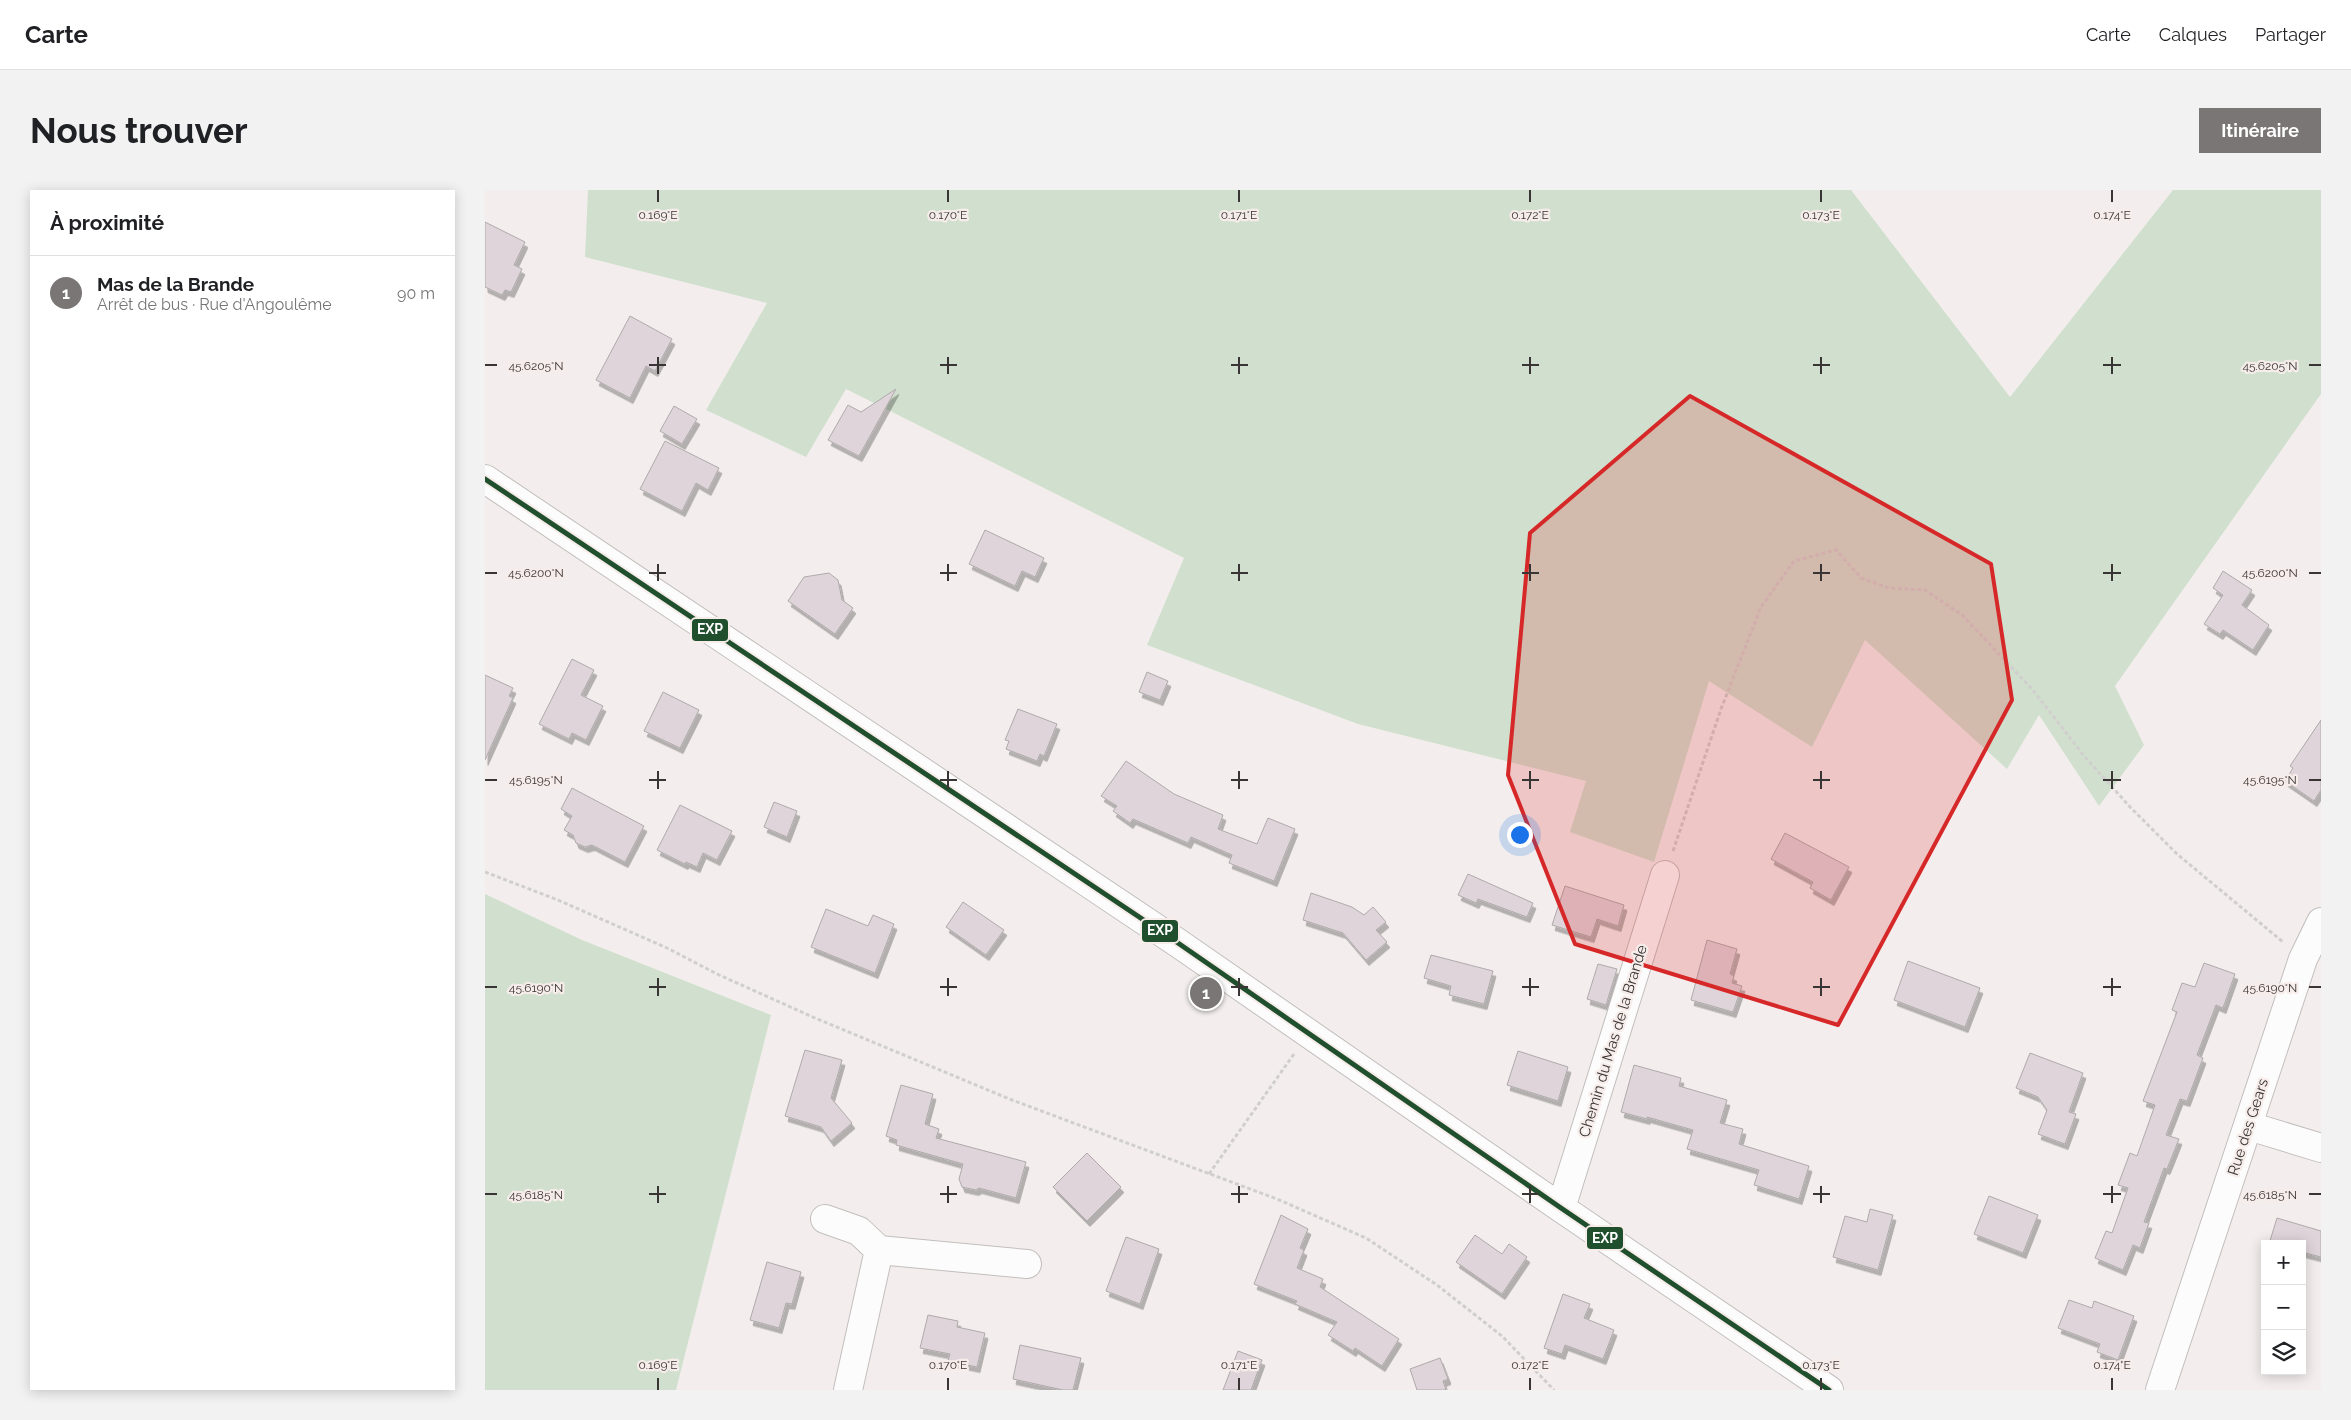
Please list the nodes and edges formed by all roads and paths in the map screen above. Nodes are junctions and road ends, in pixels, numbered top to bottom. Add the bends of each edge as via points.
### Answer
1 (485, 479) edge
2 (485, 872) edge
3 (1665, 875) joint
4 (2321, 922) edge
5 (2303, 959) junction
6 (1308, 1034) junction
7 (2249, 1126) junction
8 (2321, 1148) edge
9 (1209, 1174) junction
10 (1561, 1208) junction
11 (825, 1219) dead end
12 (879, 1250) junction
13 (1027, 1264) dead end
14 (848, 1390) edge
15 (1554, 1390) edge
16 (1829, 1390) edge
17 (2160, 1390) edge

1 - 6 street via 1178,943
2 - 9 path via 640,936 815,1018 1013,1100
3 - 5 path via 1721,709 1761,607 1794,561 1836,550 1861,578 1889,588 1925,590 1962,615 2033,689 2085,757 2131,808 2177,854
3 - 10 street, Chemin du Mas de la Brande
4 - 5 street, Rue des Gears
5 - 7 street, Rue des Gears
6 - 9 path
6 - 10 street
7 - 8 street
7 - 17 street, Rue des Gears
9 - 15 path via 1277,1199 1366,1238 1437,1285 1502,1336
10 - 16 street
11 - 12 street via 859,1230
12 - 13 street
12 - 14 street

